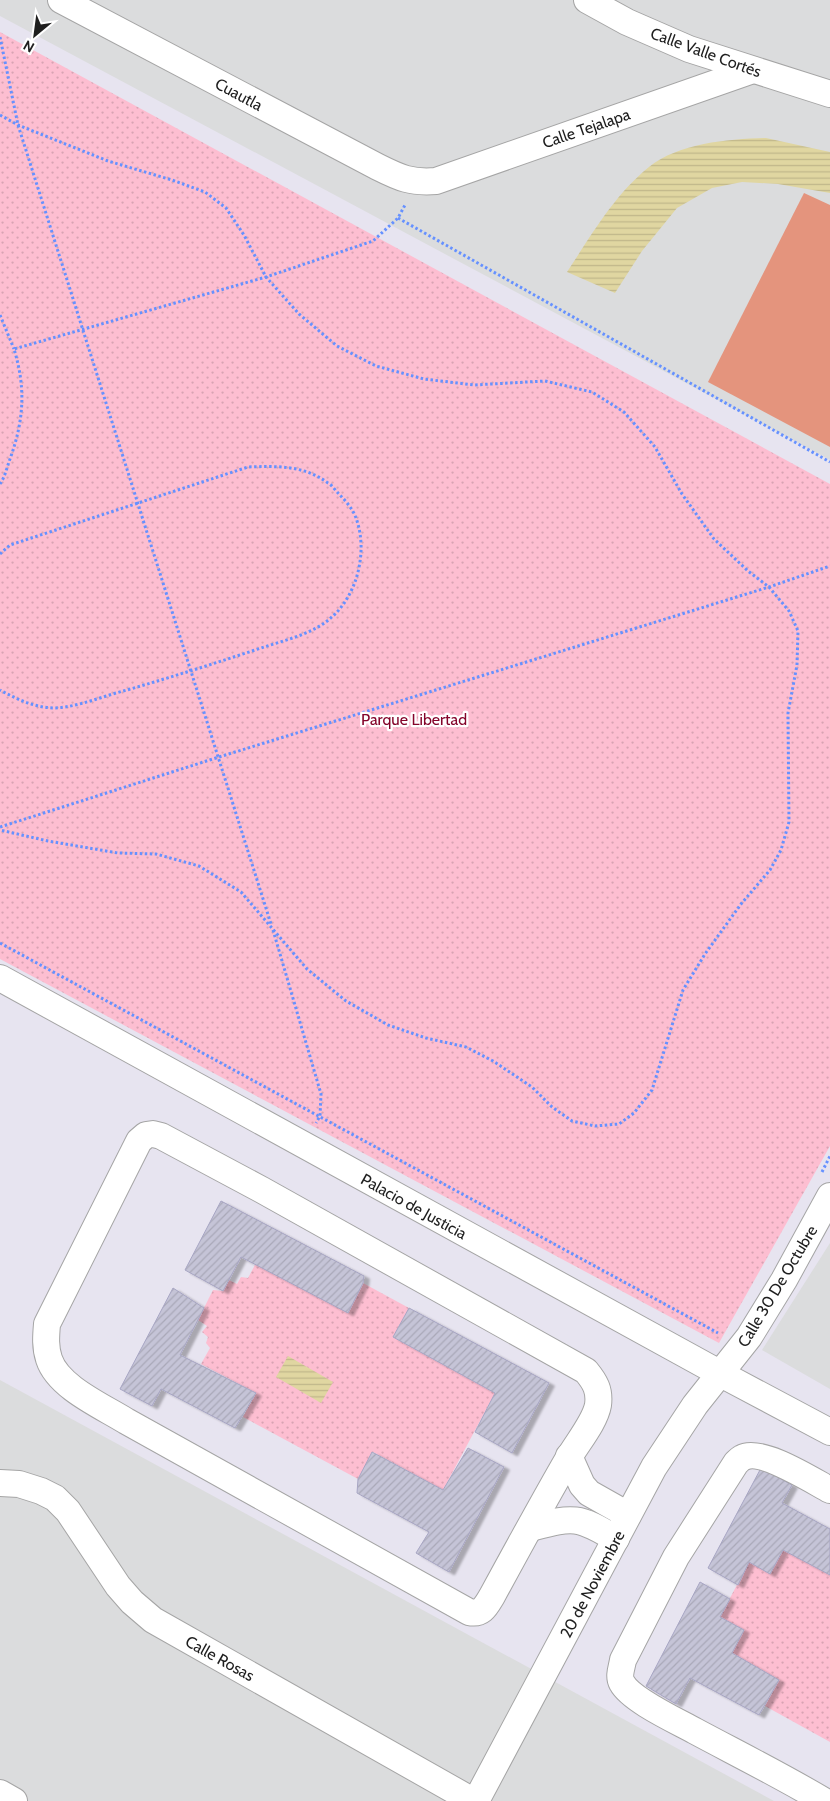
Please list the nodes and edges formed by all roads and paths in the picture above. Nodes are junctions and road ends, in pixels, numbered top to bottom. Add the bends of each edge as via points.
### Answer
1 (61, 0) edge
2 (586, 0) edge
3 (0, 38) edge
4 (753, 70) junction
5 (830, 94) edge
6 (0, 115) edge
7 (18, 125) junction
8 (418, 182) junction
9 (398, 218) junction
10 (266, 277) junction
11 (0, 315) edge
12 (83, 329) junction
13 (14, 349) junction
14 (830, 462) edge
15 (0, 484) edge
16 (138, 503) junction
17 (0, 554) edge
18 (830, 566) edge
19 (769, 587) junction
20 (192, 671) junction
21 (0, 690) edge
22 (219, 757) junction
23 (0, 829) edge
24 (272, 927) junction
25 (0, 943) edge
26 (0, 978) edge
27 (320, 1116) junction
28 (304, 1146) junction
29 (830, 1156) edge
30 (825, 1185) edge
31 (723, 1334) dead end
32 (721, 1374) junction
33 (830, 1432) edge
34 (569, 1456) junction
35 (0, 1483) edge
36 (830, 1490) edge
37 (628, 1515) junction
38 (530, 1528) junction
39 (616, 1539) junction
40 (0, 1793) edge
41 (14, 1801) edge
42 (474, 1801) edge
43 (824, 1801) edge

1 - 8 street, Cuautla via 378,167 402,179
2 - 4 street, Calle Valle Cortés via 689,49
3 - 7 path
4 - 5 street, Calle Valle Cortés
4 - 8 street, Calle Tejalapa via 436,181
6 - 7 path
7 - 10 path via 108,161 205,192 226,208
7 - 12 path
8 - 9 path
9 - 10 path via 373,241
9 - 14 path
10 - 12 path
10 - 19 path via 299,314 337,346 376,366 424,379 474,385 545,381 592,392 624,412 655,447 682,494 714,539
11 - 13 path
12 - 13 path
12 - 16 path
13 - 15 path via 23,403 17,439
16 - 17 path via 10,545
16 - 20 path
16 - 20 path via 248,467 280,466 304,471 328,483 356,517 361,560 344,604 332,617 313,630
18 - 19 path
19 - 22 path
19 - 24 path via 789,610 798,630 797,666 788,713 789,822 782,850 705,954 683,990 652,1090 634,1114 619,1124 595,1126 572,1121 532,1087 493,1061 466,1047 388,1025 346,1002 307,969
20 - 21 path via 64,708 41,707
20 - 22 path
22 - 23 path
22 - 24 path
23 - 24 path via 118,853 156,854 199,866 241,892
24 - 27 path via 322,1094
25 - 27 path
26 - 28 street, Palacio de Justicia
27 - 28 path
27 - 31 path
28 - 32 street, Palacio de Justicia
29 - 30 path
30 - 32 street, Calle 30 De Octubre via 784,1280
32 - 33 street, Palacio de Justicia
32 - 37 street, 20 de Noviembre via 695,1405
34 - 37 street via 582,1485 589,1492
34 - 38 street
34 - 38 street via 598,1407 595,1383 586,1371 161,1136 146,1135 139,1141 47,1324 49,1360 66,1382 126,1421 469,1612 476,1614 484,1608
35 - 42 street, Calle Rosas via 19,1484 55,1498 68,1511 118,1586 153,1620
36 - 43 street via 766,1458 743,1456 676,1557 623,1660 620,1673 620,1681 639,1699
37 - 39 street, 20 de Noviembre
38 - 39 street via 576,1519
39 - 42 street, 20 de Noviembre
40 - 41 street

